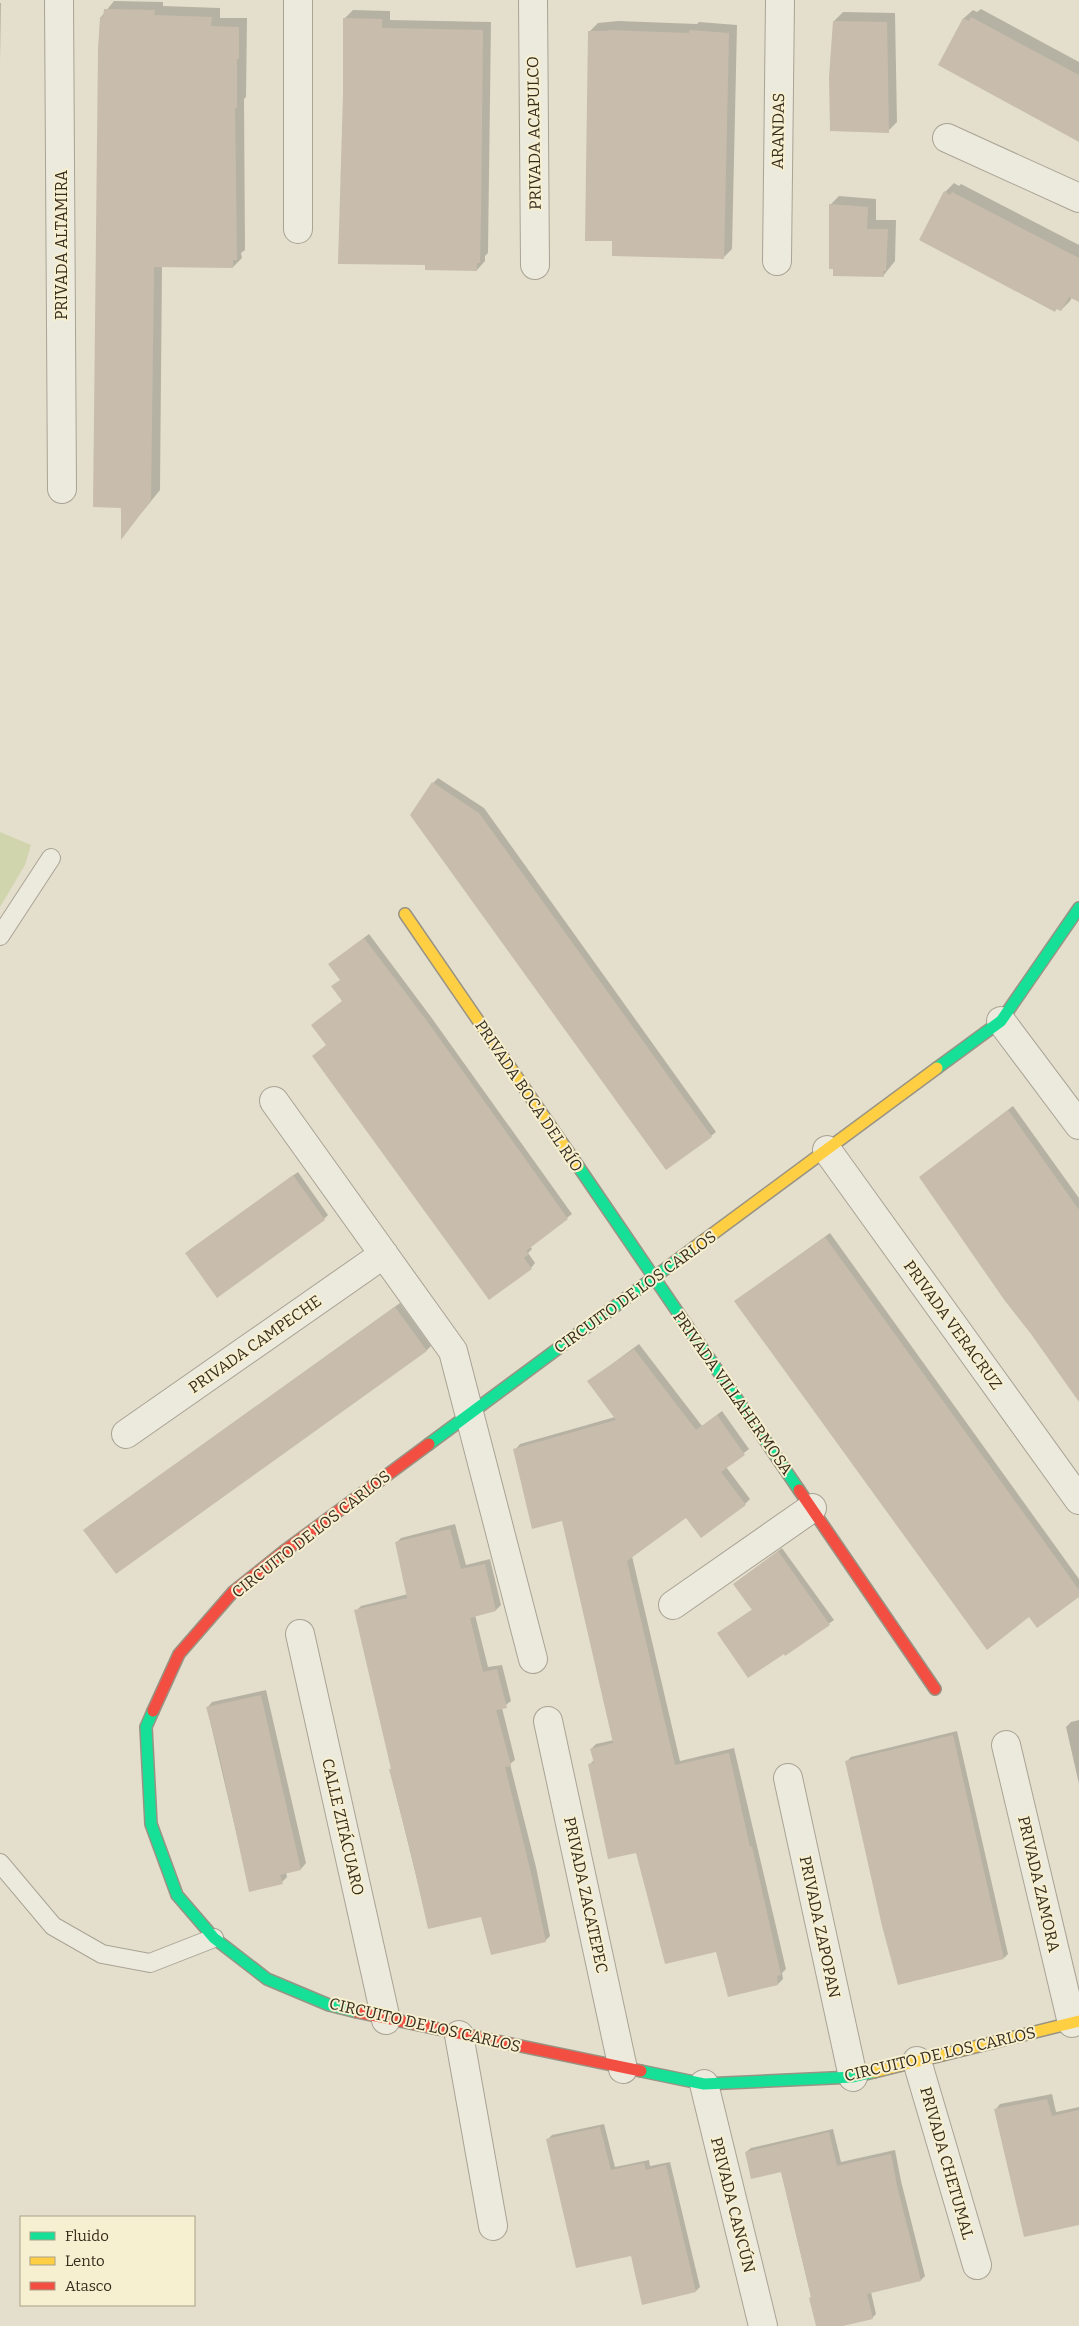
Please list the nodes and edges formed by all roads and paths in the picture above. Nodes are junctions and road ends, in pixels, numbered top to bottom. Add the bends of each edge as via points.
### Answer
1 (59, 0) edge
2 (298, 0) edge
3 (533, 0) edge
4 (780, 0) edge
5 (947, 138) dead end
6 (1079, 198) edge
7 (298, 229) dead end
8 (777, 261) dead end
9 (535, 265) dead end
10 (62, 489) dead end
11 (51, 858) dead end
12 (1079, 908) edge
13 (405, 914) dead end
14 (0, 936) edge
15 (1000, 1021) junction
16 (274, 1101) dead end
17 (1079, 1126) edge
18 (827, 1150) junction
19 (384, 1254) junction
20 (653, 1278) junction
21 (468, 1415) junction
22 (126, 1434) dead end
23 (1079, 1500) edge
24 (812, 1508) junction
25 (673, 1605) dead end
26 (300, 1634) dead end
27 (533, 1660) dead end
28 (935, 1689) dead end
29 (548, 1721) dead end
30 (1006, 1745) dead end
31 (788, 1778) dead end
32 (0, 1863) edge
33 (214, 1938) junction
34 (386, 2020) junction
35 (1075, 2022) edge
36 (459, 2035) junction
37 (917, 2061) junction
38 (623, 2069) junction
39 (853, 2077) junction
40 (704, 2084) junction
41 (493, 2226) dead end
42 (977, 2265) dead end
43 (763, 2326) edge

1 - 10 street, PRIVADA ALTAMIRA
2 - 7 street
3 - 9 street, PRIVADA ACAPULCO
4 - 8 street, ARANDAS
5 - 6 street
11 - 14 lane
12 - 15 street, CIRCUITO DE LOS CARLOS
13 - 20 street, PRIVADA BOCA DEL RÍO
15 - 17 street
15 - 18 street, CIRCUITO DE LOS CARLOS
16 - 19 street
18 - 20 street, CIRCUITO DE LOS CARLOS
18 - 23 street, PRIVADA VERACRUZ
19 - 21 street via 453,1351
19 - 22 street, PRIVADA CAMPECHE
20 - 21 street, CIRCUITO DE LOS CARLOS
20 - 24 street, PRIVADA VILLAHERMOSA
21 - 27 street
21 - 33 street, CIRCUITO DE LOS CARLOS via 233,1592 179,1654 146,1727 151,1824 177,1895
24 - 25 street
24 - 28 street, PRIVADA VILLAHERMOSA
26 - 34 street, CALLE ZITÁCUARO
29 - 38 street, PRIVADA ZACATEPEC
30 - 35 street, PRIVADA ZAMORA
31 - 39 street, PRIVADA ZAPOPAN
32 - 33 lane via 53,1926 102,1954 150,1963
33 - 34 street, CIRCUITO DE LOS CARLOS via 267,1979 329,2005
34 - 36 street, CIRCUITO DE LOS CARLOS
35 - 37 street, CIRCUITO DE LOS CARLOS
36 - 38 street, CIRCUITO DE LOS CARLOS
36 - 41 street
37 - 39 street, CIRCUITO DE LOS CARLOS
37 - 42 street, PRIVADA CHETUMAL
38 - 40 street, CIRCUITO DE LOS CARLOS
39 - 40 street, CIRCUITO DE LOS CARLOS
40 - 43 street, PRIVADA CANCÚN

